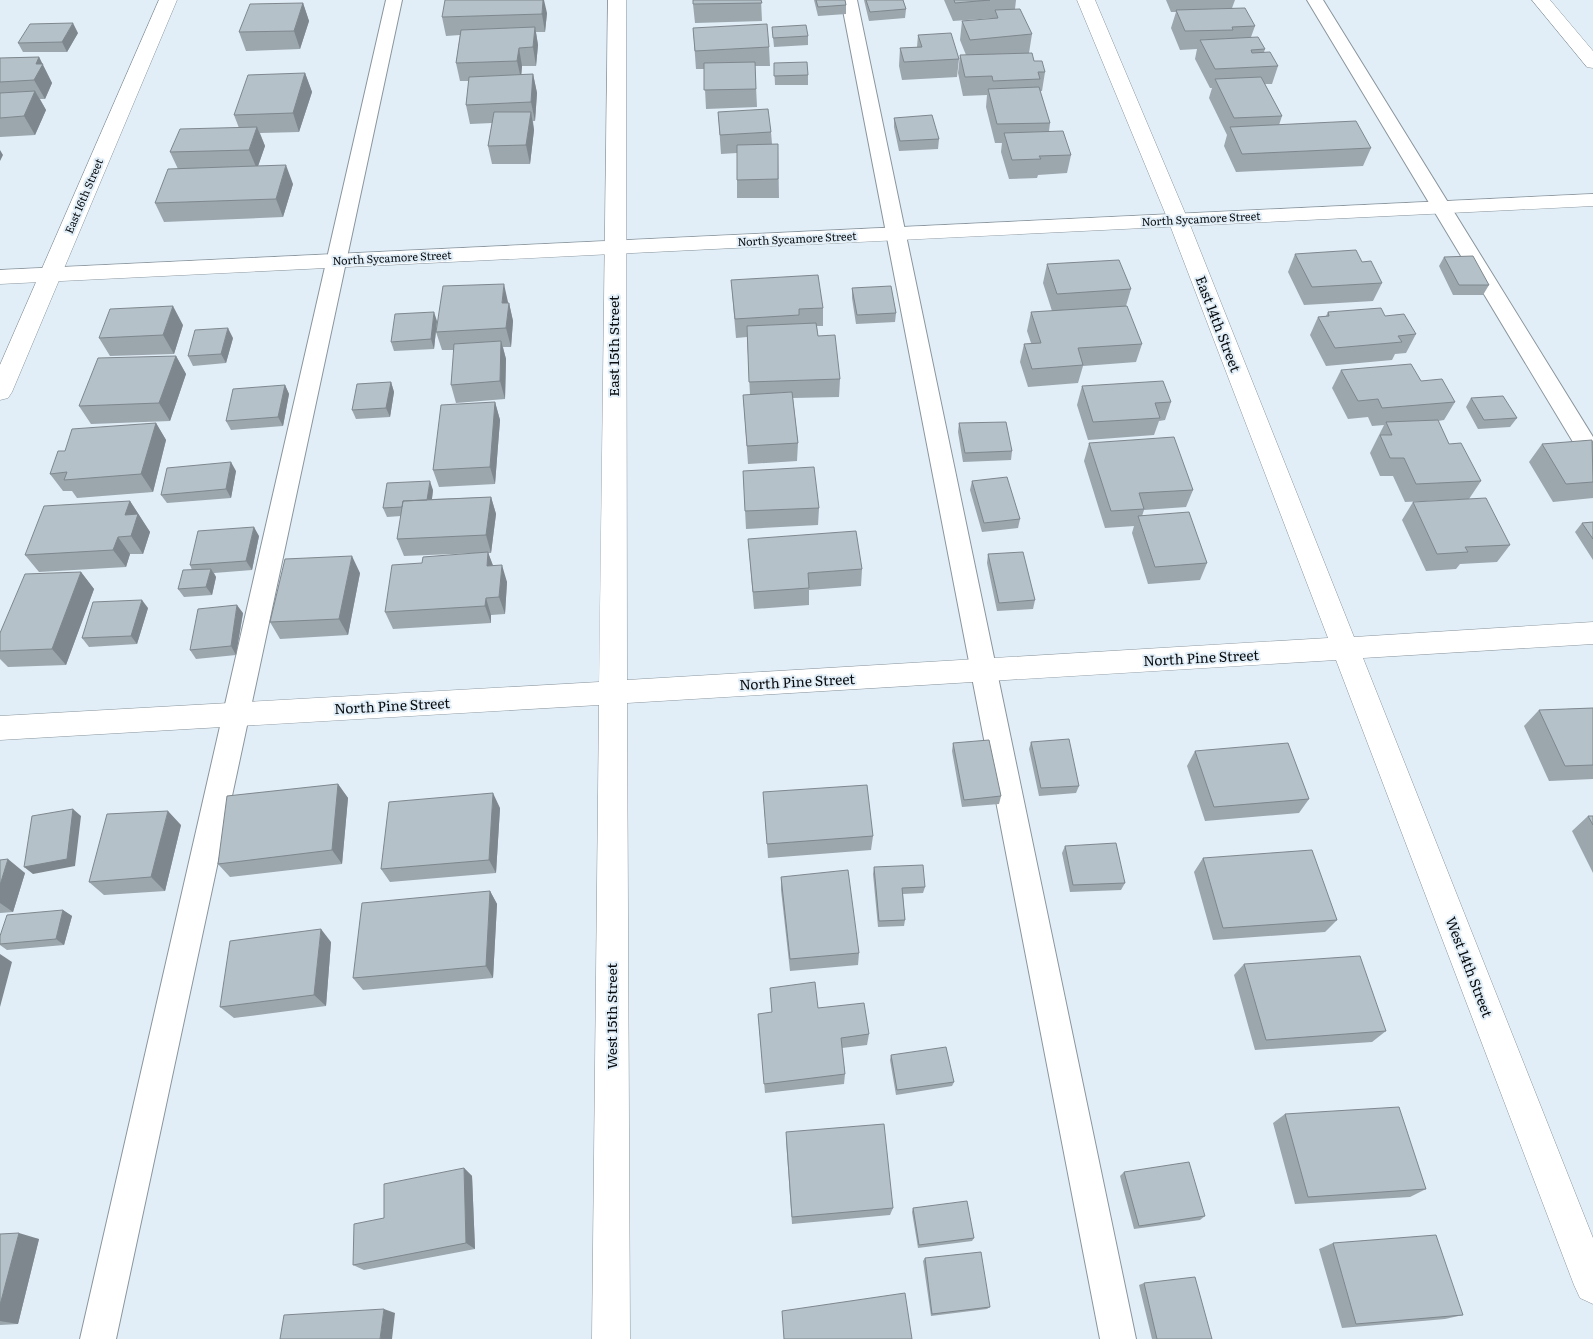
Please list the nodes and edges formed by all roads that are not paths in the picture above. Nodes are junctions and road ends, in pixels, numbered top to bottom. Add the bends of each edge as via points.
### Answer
1 (168, 0) edge
2 (394, 0) edge
3 (617, 0) edge
4 (849, 0) edge
5 (1086, 0) edge
6 (1315, 0) edge
7 (1541, 0) edge
8 (1593, 63) edge
9 (1593, 200) edge
10 (1442, 208) junction
11 (1178, 220) junction
12 (895, 234) junction
13 (614, 248) junction
14 (336, 261) junction
15 (50, 275) junction
16 (0, 277) edge
17 (0, 392) edge
18 (1593, 456) edge
19 (1593, 633) edge
20 (1345, 649) junction
21 (982, 671) junction
22 (613, 693) junction
23 (236, 715) junction
24 (0, 728) edge
25 (1593, 1285) edge
26 (98, 1339) edge
27 (611, 1339) edge
28 (1118, 1339) edge

1 - 15 street, East 16th Street
2 - 14 lane
3 - 13 street, East 15th Street
4 - 12 lane
5 - 11 street, East 14th Street
6 - 10 lane
7 - 8 street
9 - 10 street, North Sycamore Street
10 - 11 street, North Sycamore Street
10 - 18 lane
11 - 12 street, North Sycamore Street
11 - 20 street, East 14th Street
12 - 13 street, North Sycamore Street
12 - 21 lane
13 - 14 street, North Sycamore Street
13 - 22 street, East 15th Street
14 - 15 street, North Sycamore Street
14 - 23 lane
15 - 16 street, North Sycamore Street
15 - 17 street, East 16th Street
19 - 20 street, North Pine Street
20 - 21 street, North Pine Street
20 - 25 street, West 14th Street
21 - 22 street, North Pine Street
21 - 28 lane
22 - 23 street, North Pine Street
22 - 27 street, West 15th Street
23 - 24 street, North Pine Street
23 - 26 lane

